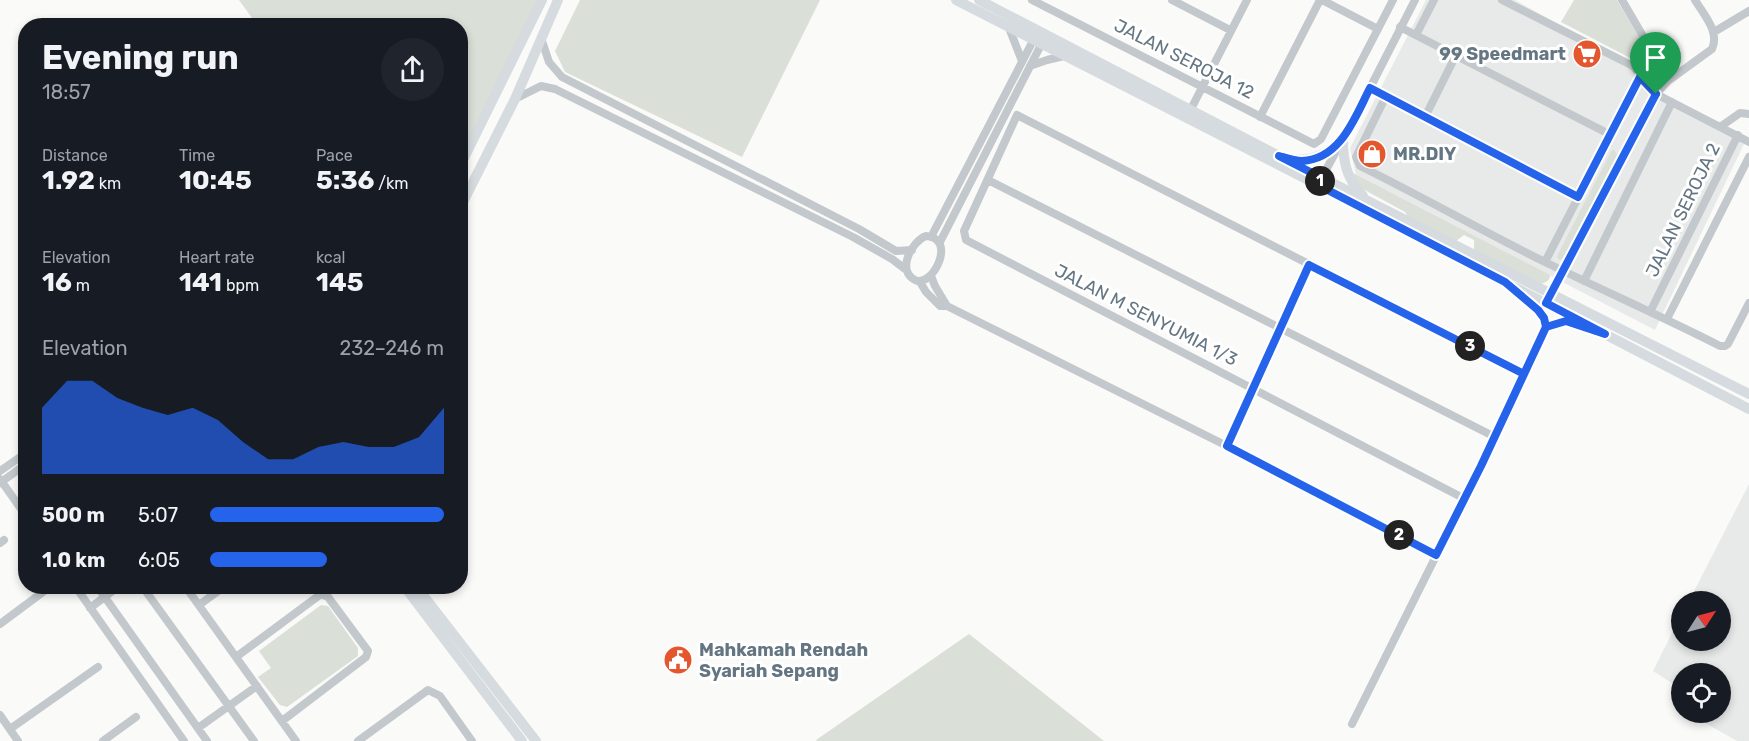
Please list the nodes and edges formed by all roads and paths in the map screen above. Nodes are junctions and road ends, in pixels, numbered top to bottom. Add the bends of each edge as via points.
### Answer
1 (542, 0) edge
2 (558, 0) edge
3 (956, 0) edge
4 (979, 0) edge
5 (1032, 0) edge
6 (1173, 0) edge
7 (1247, 0) edge
8 (1321, 0) edge
9 (1393, 0) edge
10 (1414, 0) edge
11 (1434, 0) edge
12 (1502, 0) edge
13 (1622, 0) edge
14 (1695, 0) edge
15 (1749, 11) edge
16 (1400, 27) junction
17 (1009, 28) junction
18 (1378, 29) junction
19 (1230, 30) junction
20 (1042, 31) junction
21 (1714, 32) junction
22 (1416, 35) junction
23 (541, 37) junction
24 (1037, 43) junction
25 (1456, 55) junction
26 (1064, 56) junction
27 (1026, 64) junction
28 (1633, 66) junction
29 (1640, 77) junction
30 (1202, 87) junction
31 (1370, 88) junction
32 (1656, 94) junction
33 (1386, 96) junction
34 (515, 99) junction
35 (1672, 102) junction
36 (1191, 109) junction
37 (1749, 114) edge
38 (1260, 117) junction
39 (1425, 117) junction
40 (1720, 126) junction
41 (1611, 135) junction
42 (1738, 135) junction
43 (1343, 140) junction
44 (1749, 142) edge
45 (468, 150) edge
46 (1279, 156) junction
47 (1749, 157) edge
48 (468, 164) edge
49 (481, 167) junction
50 (988, 180) junction
51 (1320, 181) junction
52 (468, 192) edge
53 (1578, 197) junction
54 (1367, 201) junction
55 (931, 237) junction
56 (940, 242) junction
57 (912, 250) junction
58 (1545, 262) junction
59 (1309, 265) junction
60 (905, 269) junction
61 (1562, 270) junction
62 (931, 276) junction
63 (1584, 281) junction
64 (920, 282) junction
65 (1505, 282) junction
66 (1548, 298) junction
67 (1749, 303) edge
68 (947, 306) junction
69 (1650, 312) junction
70 (1667, 319) junction
71 (1546, 327) junction
72 (1280, 328) junction
73 (1605, 334) junction
74 (1524, 374) junction
75 (1253, 389) junction
76 (1749, 394) edge
77 (1749, 409) edge
78 (1495, 437) junction
79 (1227, 446) junction
80 (18, 459) edge
81 (18, 469) edge
82 (0, 471) edge
83 (1, 481) edge
84 (1465, 499) junction
85 (18, 505) edge
86 (1436, 555) junction
87 (40, 594) edge
88 (80, 594) edge
89 (102, 594) edge
90 (108, 594) edge
91 (148, 594) edge
92 (191, 594) edge
93 (214, 594) edge
94 (410, 594) edge
95 (422, 594) edge
96 (104, 597) junction
97 (199, 605) junction
98 (90, 608) junction
99 (0, 624) edge
100 (236, 657) junction
101 (98, 667) dead end
102 (257, 686) junction
103 (229, 706) junction
104 (0, 715) edge
105 (136, 717) dead end
106 (282, 721) junction
107 (1352, 724) dead end
108 (198, 728) junction
109 (10, 729) junction
110 (18, 741) edge
111 (103, 741) edge
112 (184, 741) edge
113 (207, 741) edge
114 (254, 741) edge
115 (296, 741) edge
116 (358, 741) edge
117 (472, 741) edge
118 (522, 741) edge
119 (536, 741) edge

1 - 45 main road
2 - 23 main road
3 - 17 main road
4 - 20 main road
5 - 30 street, JALAN SEROJA 12
6 - 19 street
7 - 19 street
8 - 18 street
8 - 38 street
9 - 18 street
10 - 16 street
11 - 22 street
12 - 28 street
13 - 28 street via 1647,43
14 - 21 street
15 - 21 street
16 - 22 street
16 - 31 street
17 - 24 main road
17 - 27 street
18 - 38 street, JALAN SEROJA 12 via 1321,139 1314,144
19 - 30 street
20 - 24 street
20 - 36 main road
21 - 32 street via 1712,49
22 - 25 street
23 - 34 main road
23 - 57 street via 549,62 562,77 896,251
24 - 26 main road
24 - 27 street
25 - 39 street
25 - 41 street
26 - 27 street
26 - 51 main road
27 - 55 street
27 - 56 street
28 - 29 street
29 - 32 street
29 - 41 street
30 - 36 street
30 - 38 street, JALAN SEROJA 12
31 - 33 street
31 - 43 street
32 - 35 street, JALAN SEROJA 2
32 - 61 street
33 - 39 street
33 - 58 street via 1356,157 1360,166
34 - 49 main road
34 - 60 street via 541,86 555,89 853,237
35 - 40 street, JALAN SEROJA 2
35 - 63 street
36 - 46 main road
37 - 40 street via 1740,113
39 - 53 street
40 - 42 street, JALAN SEROJA 2
41 - 53 street
42 - 44 street, JALAN SEROJA 2
42 - 69 street, JALAN SEROJA 2
43 - 46 main road via 1311,159 1300,161
43 - 51 street
43 - 54 main road via 1347,174
46 - 51 main road
47 - 70 street
48 - 49 main road
49 - 52 main road
50 - 59 street via 1017,115
50 - 72 street
50 - 75 street, JALAN M SENYUMIA 1/3 via 964,231 966,240
51 - 54 main road
51 - 65 main road
53 - 58 street
54 - 66 main road
55 - 56 street
55 - 57 street via 922,238
56 - 62 street via 942,254
57 - 60 street
58 - 61 street
59 - 72 street
59 - 74 street
60 - 64 street
61 - 63 street
61 - 66 street
62 - 64 street
62 - 68 street
63 - 69 street
64 - 68 street via 934,302
65 - 66 main road
65 - 71 street via 1538,310
66 - 73 main road
66 - 76 main road
67 - 70 street via 1725,346
68 - 79 street
69 - 70 street
71 - 73 street via 1566,321
71 - 74 street
72 - 75 street
72 - 78 street
73 - 77 main road
74 - 78 street
75 - 79 street
75 - 84 street, JALAN M SENYUMIA 1/3
78 - 84 street
79 - 86 street
80 - 82 street
81 - 83 street
83 - 85 street
84 - 86 street
86 - 107 street
87 - 99 street
88 - 98 street
89 - 96 street
90 - 96 street
91 - 103 street
92 - 97 street
93 - 97 street
94 - 118 main road
95 - 119 main road
96 - 98 street
96 - 108 street
97 - 100 street
98 - 112 street
100 - 102 street
100 - 106 street via 321,594 328,597 368,651 366,657
101 - 109 street
102 - 103 street
102 - 106 street
103 - 108 street
103 - 114 street
104 - 109 street
105 - 111 street
106 - 115 street
108 - 113 street
109 - 110 street
116 - 117 street via 428,690 440,696

